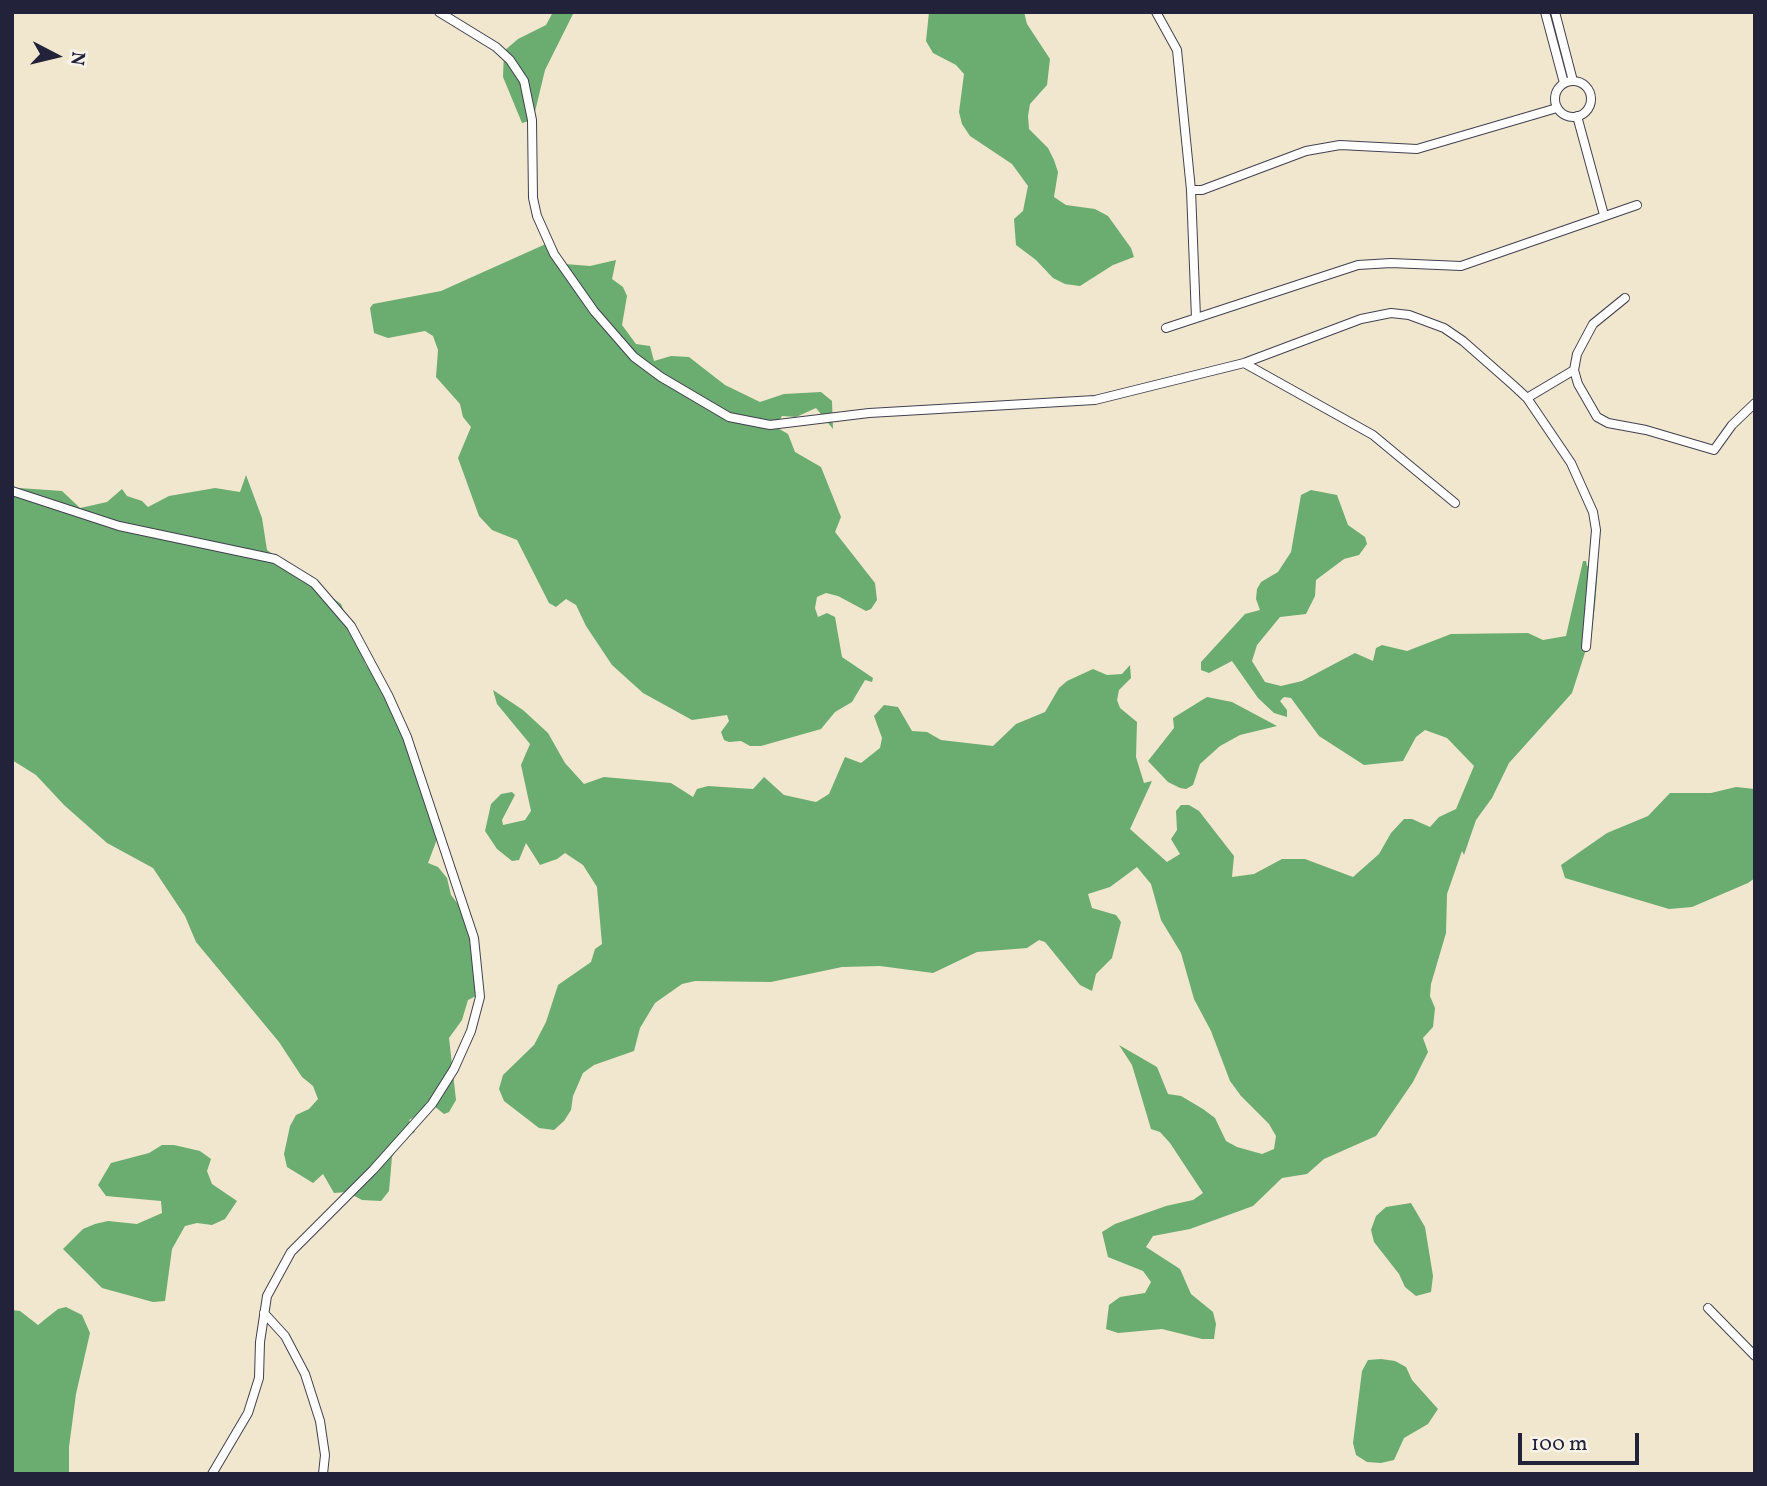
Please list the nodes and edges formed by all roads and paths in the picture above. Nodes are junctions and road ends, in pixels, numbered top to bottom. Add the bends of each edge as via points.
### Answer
1 (439, 12) edge
2 (1156, 12) edge
3 (1545, 12) edge
4 (1555, 12) edge
5 (1569, 82) junction
6 (1558, 108) junction
7 (1577, 116) junction
8 (1191, 190) junction
9 (1637, 205) dead end
10 (1604, 215) junction
11 (1625, 298) dead end
12 (1196, 318) junction
13 (1166, 328) dead end
14 (1244, 363) junction
15 (1574, 370) junction
16 (1527, 398) junction
17 (1755, 403) edge
18 (12, 491) edge
19 (1455, 503) dead end
20 (1586, 647) dead end
21 (1708, 1308) dead end
22 (264, 1313) junction
23 (1755, 1356) edge
24 (212, 1474) edge
25 (323, 1474) edge

1 - 14 street via 496,47 524,81 532,120 537,216 554,254 594,311 634,357 729,416 770,425 869,413 1095,400
2 - 8 street via 1177,50
3 - 5 street
4 - 5 street
5 - 6 street via 1556,94
5 - 7 street via 1582,83 1590,94 1588,108
6 - 7 street
6 - 8 street via 1417,149 1340,145 1315,149
7 - 10 street
8 - 12 street
9 - 10 street
10 - 12 street via 1461,266 1358,265
11 - 15 street via 1593,324
12 - 13 street
14 - 16 street via 1337,326 1391,313 1444,328
14 - 19 street via 1373,435
15 - 16 street
15 - 17 street via 1597,417 1709,450 1718,446
16 - 20 street via 1571,463 1593,512 1596,552
18 - 22 street via 119,526 275,559 314,583 351,626 388,695 463,899 474,938 480,997 454,1069 432,1104 291,1252 267,1296
21 - 23 street
22 - 24 street via 260,1378 248,1413
22 - 25 street via 285,1336 305,1374 320,1421

